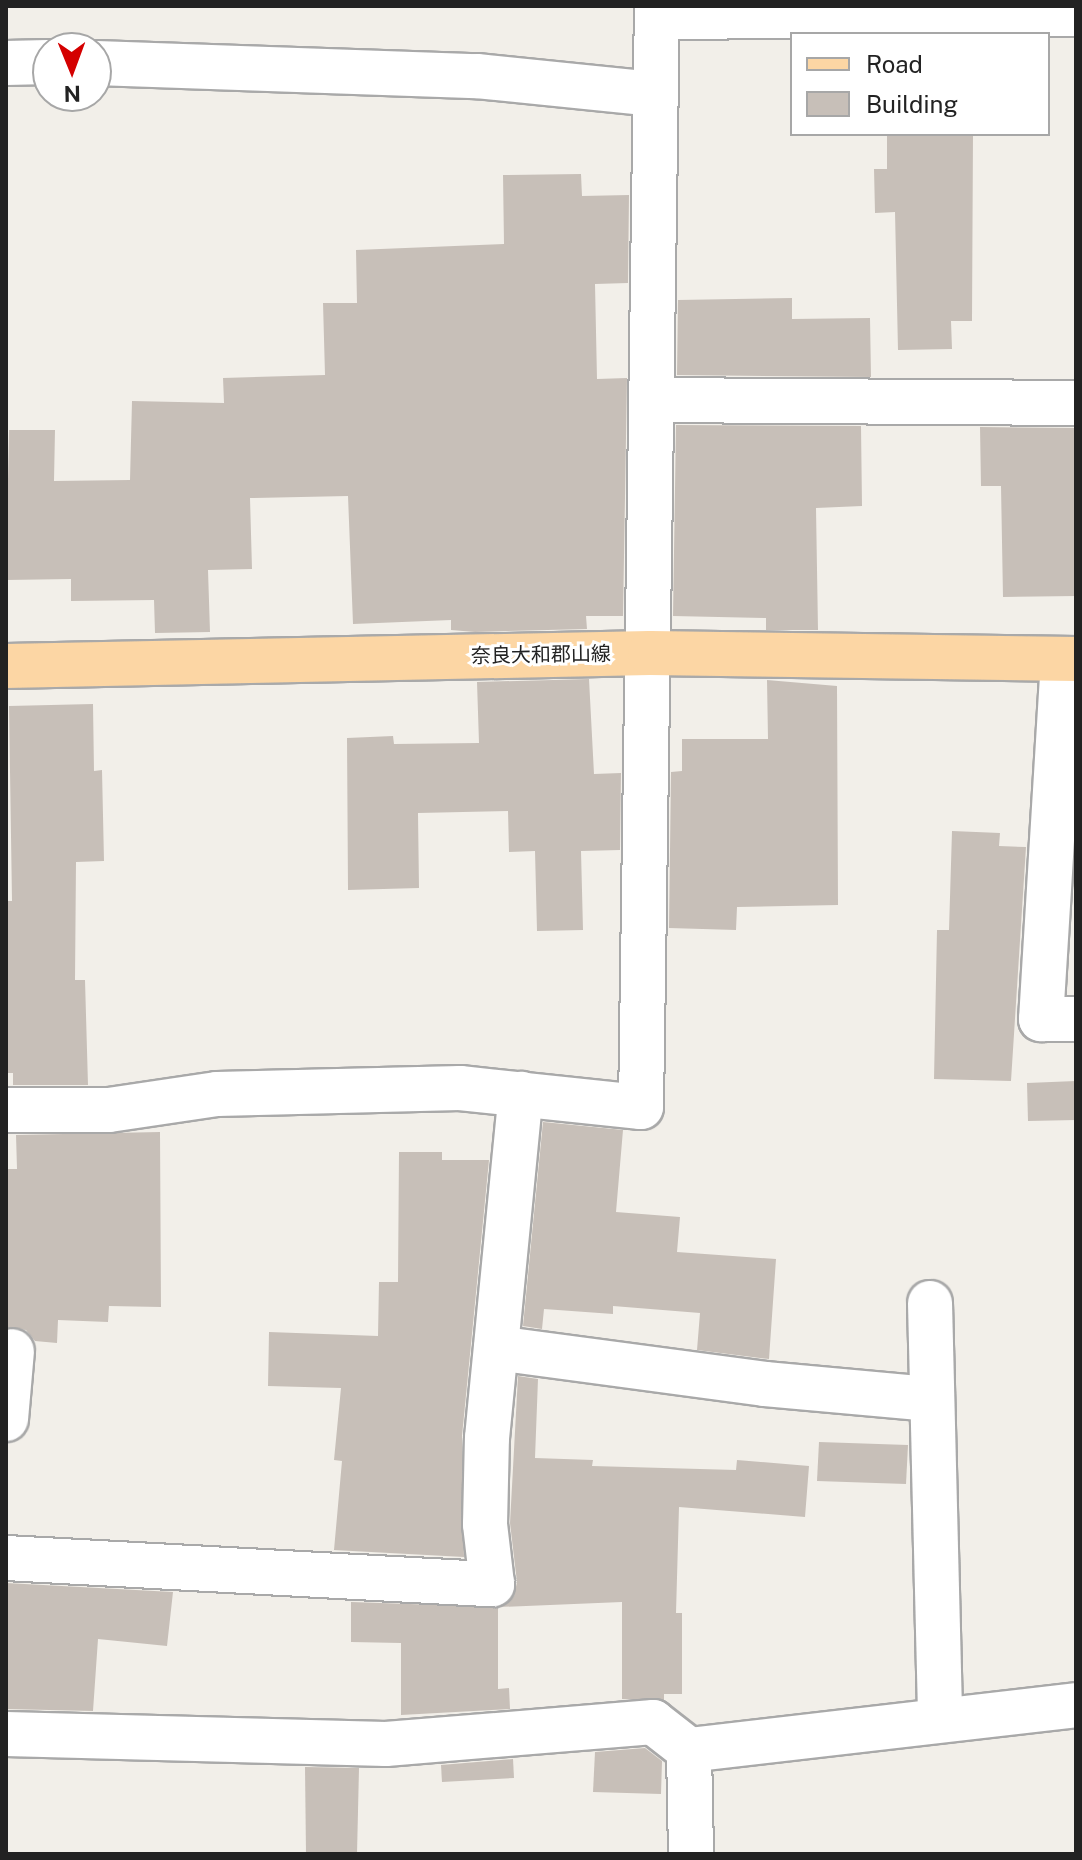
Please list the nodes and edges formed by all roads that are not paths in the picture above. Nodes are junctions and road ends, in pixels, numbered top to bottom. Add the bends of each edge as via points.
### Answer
1 (657, 12) edge
2 (1076, 14) edge
3 (32, 62) edge
4 (6, 63) edge
5 (112, 64) edge
6 (655, 94) junction
7 (652, 400) junction
8 (1076, 403) edge
9 (650, 653) junction
10 (1070, 660) edge
11 (6, 666) edge
12 (1076, 1019) edge
13 (521, 1094) junction
14 (6, 1110) edge
15 (930, 1303) dead end
16 (496, 1348) junction
17 (12, 1351) dead end
18 (931, 1399) junction
19 (6, 1419) edge
20 (6, 1558) edge
21 (1076, 1705) edge
22 (940, 1720) junction
23 (6, 1734) edge
24 (689, 1750) junction
25 (691, 1854) edge

1 - 2 street
1 - 6 street
3 - 4 street
5 - 6 street via 477,76
6 - 7 street
7 - 8 street
7 - 9 street
9 - 10 main road, 奈良大和郡山線
9 - 11 main road, 奈良大和郡山線
9 - 13 street via 641,1107
10 - 12 street via 1041,1019
13 - 14 street via 460,1088 217,1094 109,1110
13 - 16 street
15 - 18 street
16 - 18 street via 765,1384
16 - 20 street via 485,1524 492,1584
17 - 19 street
18 - 22 street
21 - 22 street
22 - 24 street
23 - 24 street via 386,1744 653,1722
24 - 25 street

